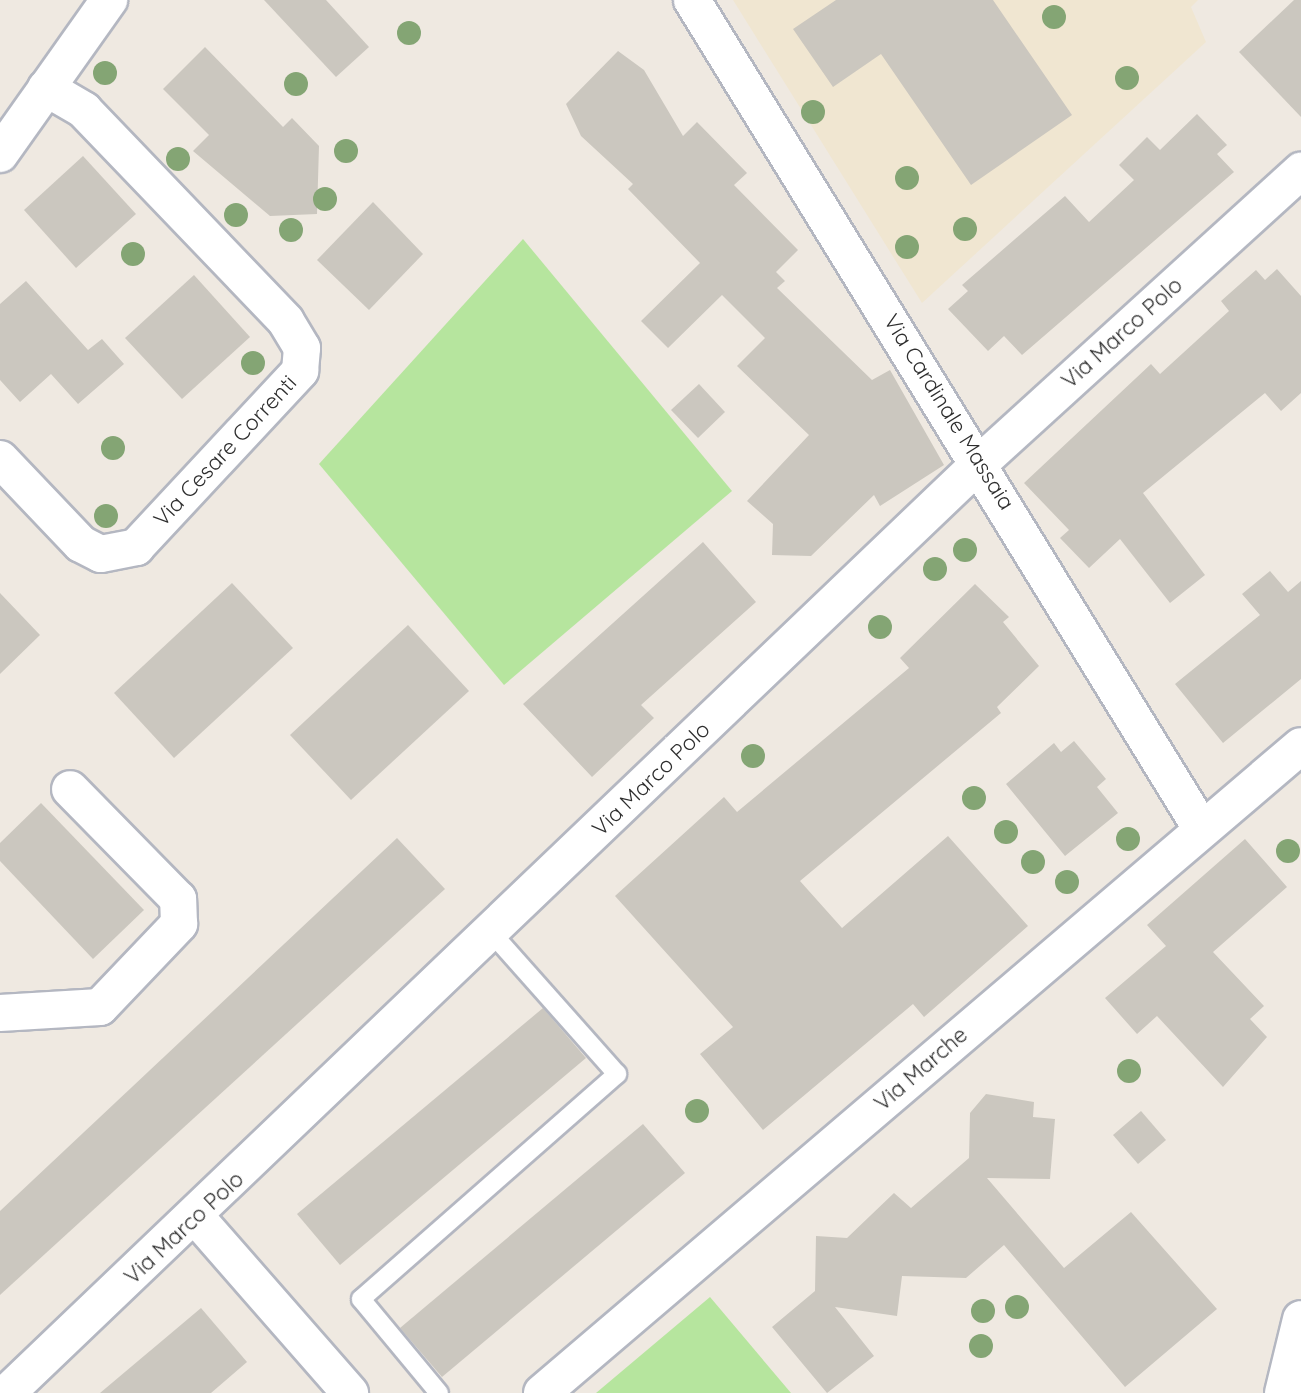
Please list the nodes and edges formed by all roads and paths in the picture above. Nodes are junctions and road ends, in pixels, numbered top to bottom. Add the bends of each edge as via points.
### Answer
1 (109, 0) edge
2 (692, 0) edge
3 (46, 88) junction
4 (0, 154) edge
5 (1301, 171) edge
6 (0, 459) edge
7 (981, 462) junction
8 (1301, 746) edge
9 (70, 789) dead end
10 (1201, 828) junction
11 (492, 933) junction
12 (0, 1013) edge
13 (196, 1217) junction
14 (1301, 1319) edge
15 (7, 1393) edge
16 (350, 1393) edge
17 (439, 1393) edge
18 (542, 1393) edge
19 (1283, 1393) edge

1 - 3 street
2 - 7 street, Via Cardinale Massaia
3 - 4 street
3 - 6 street, Via Cesare Correnti via 84,110 286,321 302,348 300,371 136,547 101,554 81,544
5 - 7 street, Via Marco Polo
7 - 10 street, Via Cardinale Massaia
7 - 11 street, Via Marco Polo
8 - 10 street, Via Marche
9 - 12 street via 178,899 179,924 100,1007
10 - 18 street, Via Marche
11 - 13 street, Via Marco Polo
11 - 17 lane via 617,1074 361,1299
13 - 15 street, Via Marco Polo
13 - 16 street
14 - 19 street

